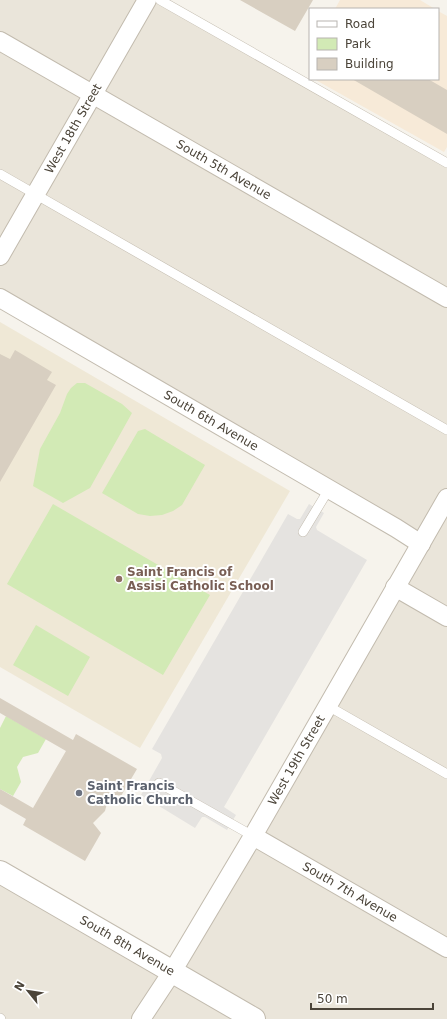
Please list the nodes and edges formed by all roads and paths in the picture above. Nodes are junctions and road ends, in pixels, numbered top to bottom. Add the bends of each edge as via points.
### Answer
1 (147, 0) edge
2 (160, 0) edge
3 (0, 41) edge
4 (93, 94) junction
5 (447, 164) edge
6 (0, 174) edge
7 (36, 194) junction
8 (0, 256) edge
9 (0, 298) edge
10 (447, 298) edge
11 (447, 430) edge
12 (329, 489) junction
13 (447, 498) edge
14 (303, 532) dead end
15 (420, 544) junction
16 (395, 587) junction
17 (447, 617) edge
18 (328, 706) junction
19 (447, 774) edge
20 (160, 783) dead end
21 (253, 836) junction
22 (0, 872) edge
23 (447, 948) edge
24 (172, 972) junction
25 (251, 1018) edge
26 (141, 1019) edge

1 - 4 street, West 18th Street
2 - 5 lane
3 - 4 street, South 5th Avenue
4 - 7 street, West 18th Street
4 - 10 street, South 5th Avenue
6 - 7 lane
7 - 8 street, West 18th Street
7 - 11 lane
9 - 12 street, South 6th Avenue
12 - 14 lane
12 - 15 street, South 6th Avenue
13 - 15 street, West 19th Street
15 - 16 street, West 19th Street
16 - 17 street
16 - 18 street, West 19th Street
18 - 19 lane
18 - 21 street, West 19th Street
20 - 21 lane
21 - 23 street, South 7th Avenue
21 - 24 street, West 19th Street
22 - 24 street, South 8th Avenue
24 - 25 street, South 8th Avenue
24 - 26 street, West 19th Street

